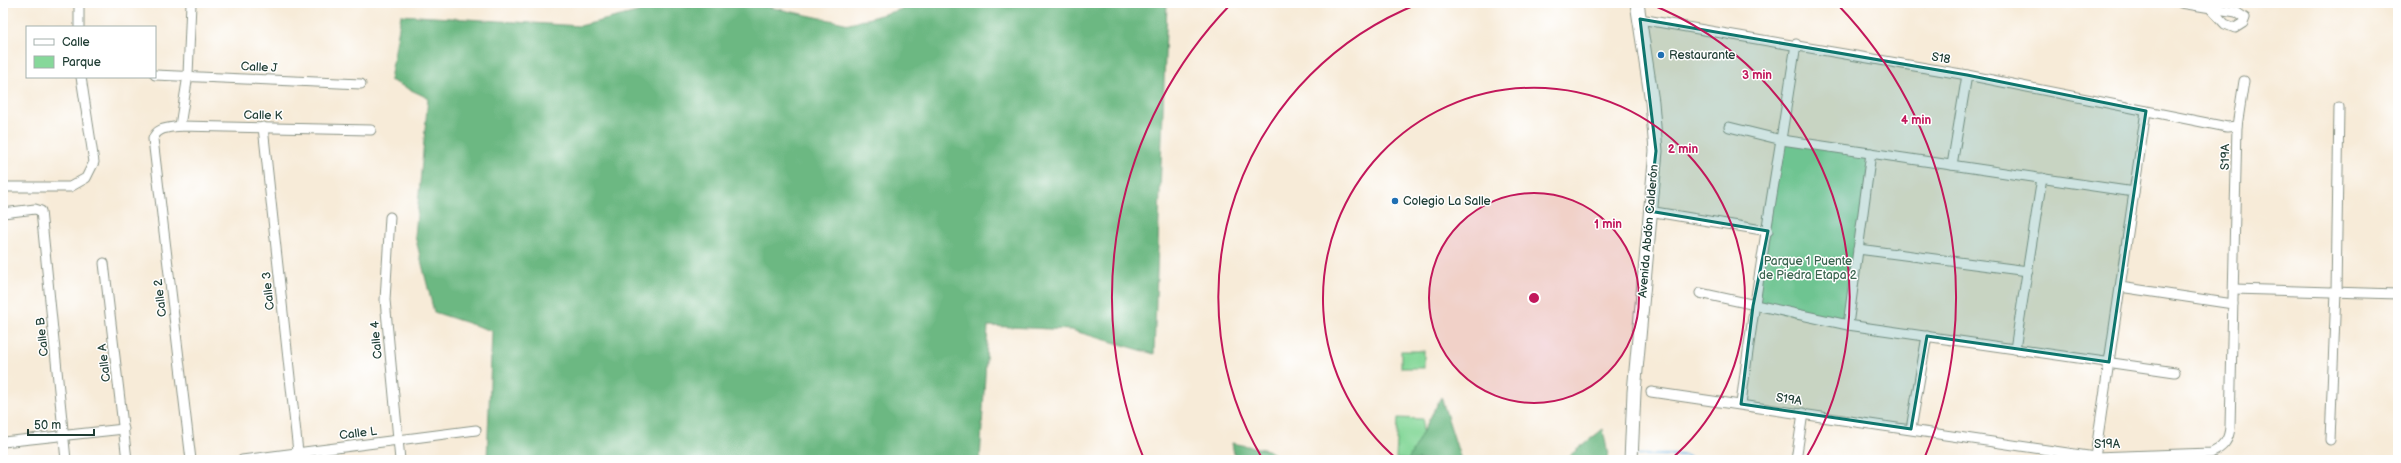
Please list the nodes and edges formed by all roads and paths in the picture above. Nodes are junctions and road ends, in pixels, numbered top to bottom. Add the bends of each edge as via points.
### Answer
1 (79, 3) edge
2 (191, 3) edge
3 (1637, 3) edge
4 (2181, 3) edge
5 (2210, 8) dead end
6 (1640, 19) junction
7 (79, 26) edge
8 (1796, 44) junction
9 (156, 75) edge
10 (188, 75) junction
11 (1967, 75) junction
12 (81, 78) edge
13 (2244, 81) dead end
14 (361, 84) dead end
15 (2339, 107) dead end
16 (2146, 112) junction
17 (180, 126) junction
18 (2237, 126) junction
19 (263, 127) junction
20 (1729, 127) dead end
21 (371, 130) dead end
22 (155, 133) joint
23 (1782, 140) junction
24 (1871, 153) junction
25 (1952, 165) junction
26 (2042, 178) junction
27 (3, 187) edge
28 (2134, 192) junction
29 (1649, 211) junction
30 (3, 213) edge
31 (390, 217) dead end
32 (1768, 231) junction
33 (1858, 249) junction
34 (104, 263) dead end
35 (2028, 271) junction
36 (2120, 287) junction
37 (2234, 289) junction
38 (2336, 292) junction
39 (1700, 294) dead end
40 (2398, 294) edge
41 (2233, 304) junction
42 (1753, 306) junction
43 (1848, 325) junction
44 (1928, 336) junction
45 (2015, 348) junction
46 (2109, 362) junction
47 (2176, 372) dead end
48 (1651, 392) dead end
49 (1741, 404) junction
50 (1803, 413) junction
51 (124, 429) junction
52 (1911, 429) junction
53 (476, 430) dead end
54 (64, 436) junction
55 (397, 440) junction
56 (2330, 440) dead end
57 (3, 442) edge
58 (298, 452) junction
59 (2095, 457) junction
60 (66, 460) edge
61 (127, 460) edge
62 (191, 460) edge
63 (242, 460) edge
64 (400, 460) edge
65 (1631, 460) edge
66 (1796, 460) edge

1 - 7 street
2 - 10 street
3 - 6 street, Avenida Abdón Calderón
4 - 5 street
6 - 8 street, S18
6 - 29 street, Avenida Abdón Calderón via 1656,151
8 - 11 street, S18
8 - 23 street
9 - 10 street, Calle J
10 - 14 street, Calle J
10 - 17 street
11 - 16 street, S18
11 - 25 street
12 - 27 street via 94,162 86,178 70,187
13 - 18 street, S19A
15 - 38 street
16 - 18 street, S18 via 2228,127
16 - 28 street
17 - 19 street, Calle K
17 - 22 street, Calle K via 161,129
18 - 37 street, S19A
19 - 21 street, Calle K
19 - 58 street, Calle 3
20 - 23 street
22 - 62 street, Calle 2 via 153,139
23 - 24 street
23 - 32 street
24 - 25 street
24 - 33 street
25 - 26 street
26 - 28 street
26 - 35 street
28 - 36 street
29 - 32 street
29 - 65 street, Avenida Abdón Calderón
30 - 54 street, Calle B via 35,209 41,211
31 - 55 street, Calle 4 via 385,300
32 - 42 street
33 - 35 street
33 - 43 street
34 - 51 street, Calle A
35 - 45 street
36 - 41 street
36 - 46 street
37 - 38 street
37 - 41 street, S19A
38 - 40 street
38 - 56 street
39 - 42 street
41 - 59 street, S19A via 2230,427 2226,443 2211,453
42 - 43 street
42 - 49 street
43 - 44 street
44 - 45 street
44 - 52 street
45 - 46 street
46 - 47 street
46 - 59 street
48 - 49 street, S19A
49 - 50 street, S19A
50 - 52 street, S19A
50 - 66 street
51 - 54 street
51 - 61 street, Calle A
52 - 59 street, S19A
53 - 55 street, Calle L
54 - 57 street
54 - 60 street, Calle B
55 - 58 street, Calle L
55 - 64 street, Calle 4
58 - 63 street, Calle L

